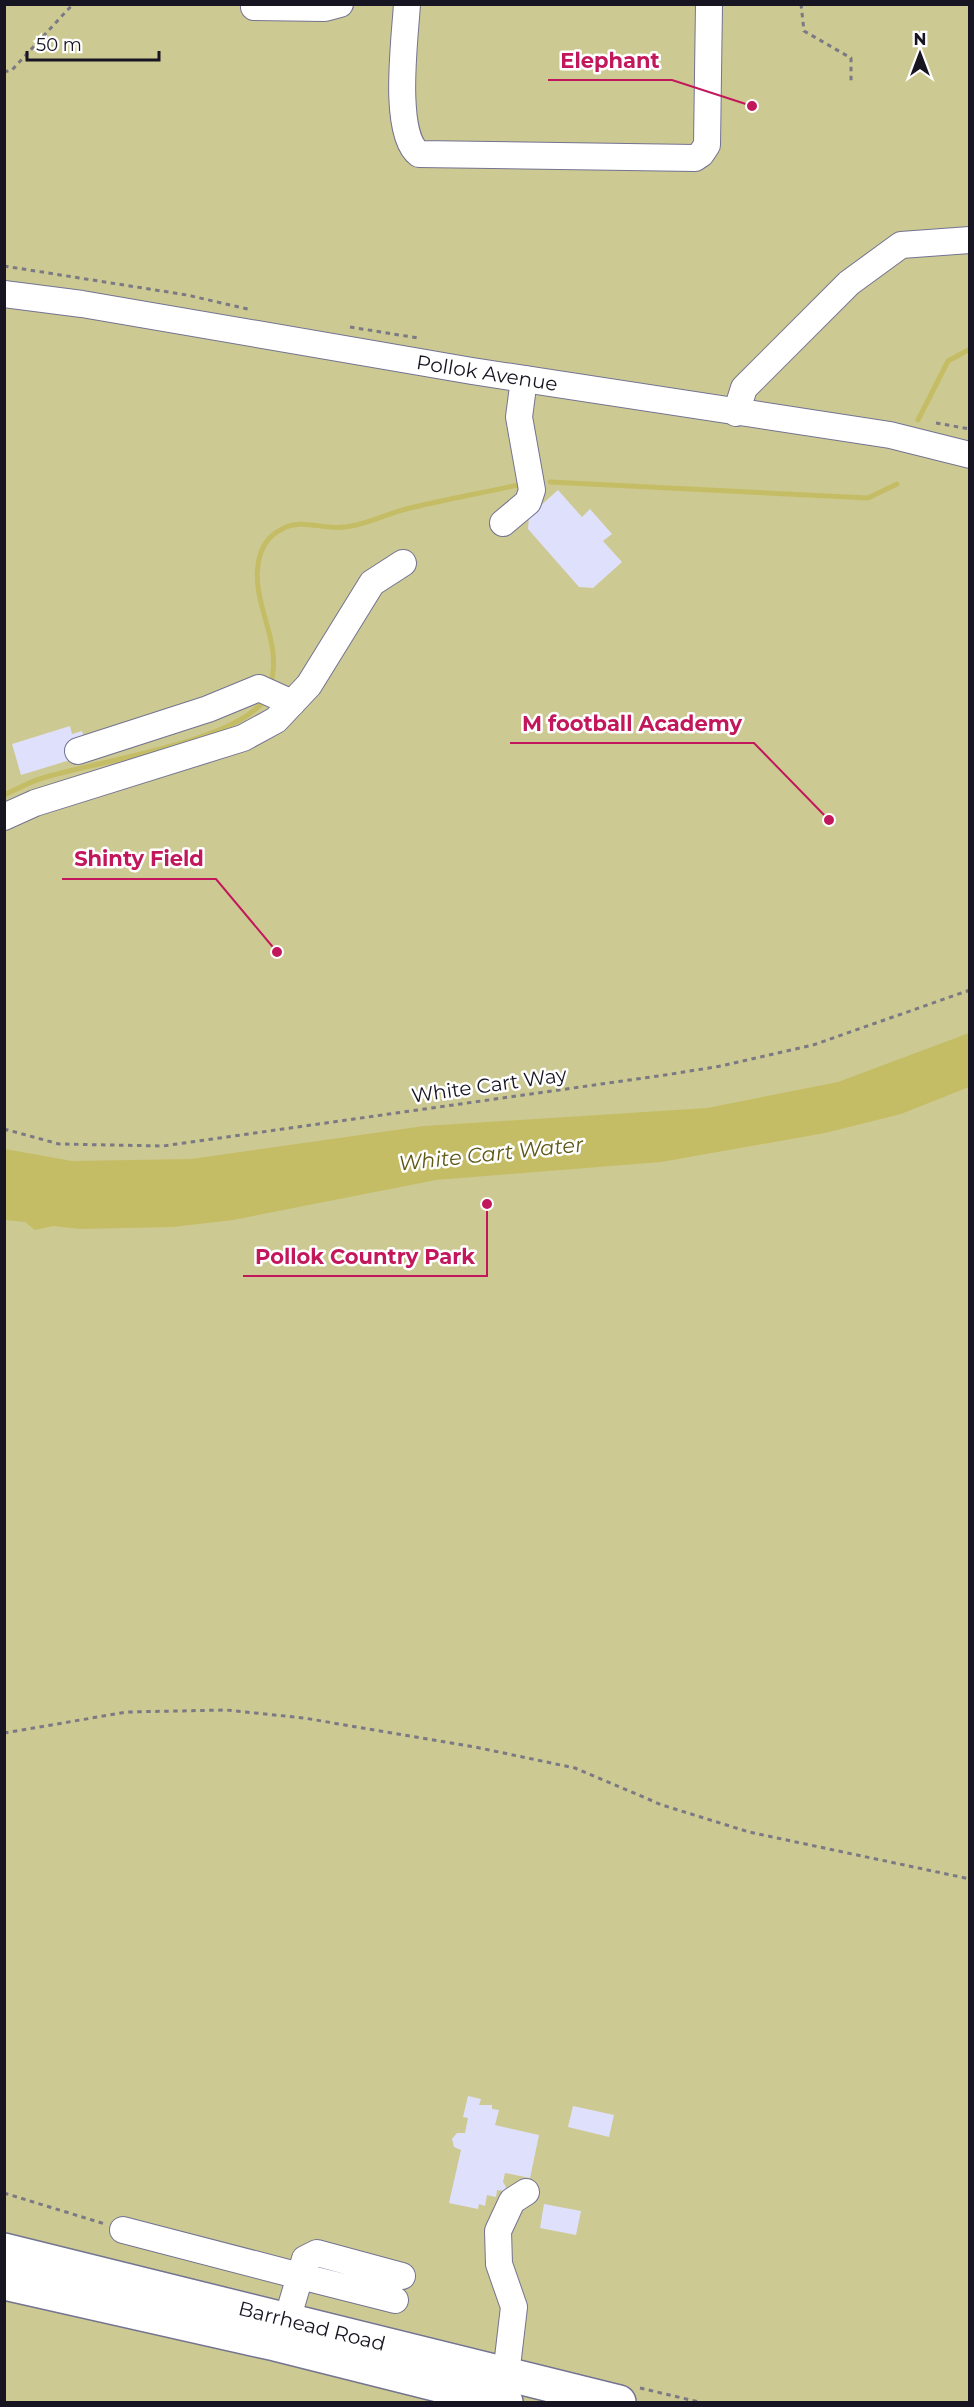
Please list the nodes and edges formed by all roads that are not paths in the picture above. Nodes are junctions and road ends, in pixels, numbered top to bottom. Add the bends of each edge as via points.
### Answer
1 (340, 4) edge
2 (407, 4) edge
3 (709, 4) edge
4 (254, 7) dead end
5 (969, 240) edge
6 (4, 294) edge
7 (524, 379) junction
8 (736, 413) junction
9 (969, 455) edge
10 (503, 523) dead end
11 (403, 563) dead end
12 (292, 704) junction
13 (78, 751) dead end
14 (4, 816) edge
15 (526, 2192) dead end
16 (123, 2230) road end
17 (4, 2250) edge
18 (300, 2276) junction
19 (4, 2283) edge
20 (399, 2288) dead end
21 (287, 2320) junction
22 (504, 2393) edge
23 (619, 2403) edge

1 - 4 street via 325,8
2 - 3 street via 402,118 410,147 418,154 694,158 707,145
5 - 8 street via 901,245 849,283 744,388
6 - 7 street, Pollok Avenue
7 - 8 street, Pollok Avenue
7 - 10 street via 519,417 532,490 528,502
8 - 9 street, Pollok Avenue via 890,435
11 - 12 street via 372,583 317,674
12 - 13 street via 259,688 208,709
12 - 14 street via 276,720 243,738 86,786
15 - 22 street via 512,2201 498,2231 499,2264 514,2307
16 - 18 street
17 - 21 main road, Barrhead Road
18 - 20 street
18 - 21 street
19 - 22 main road, Barrhead Road
21 - 22 main road, Barrhead Road
22 - 23 main road, Barrhead Road

